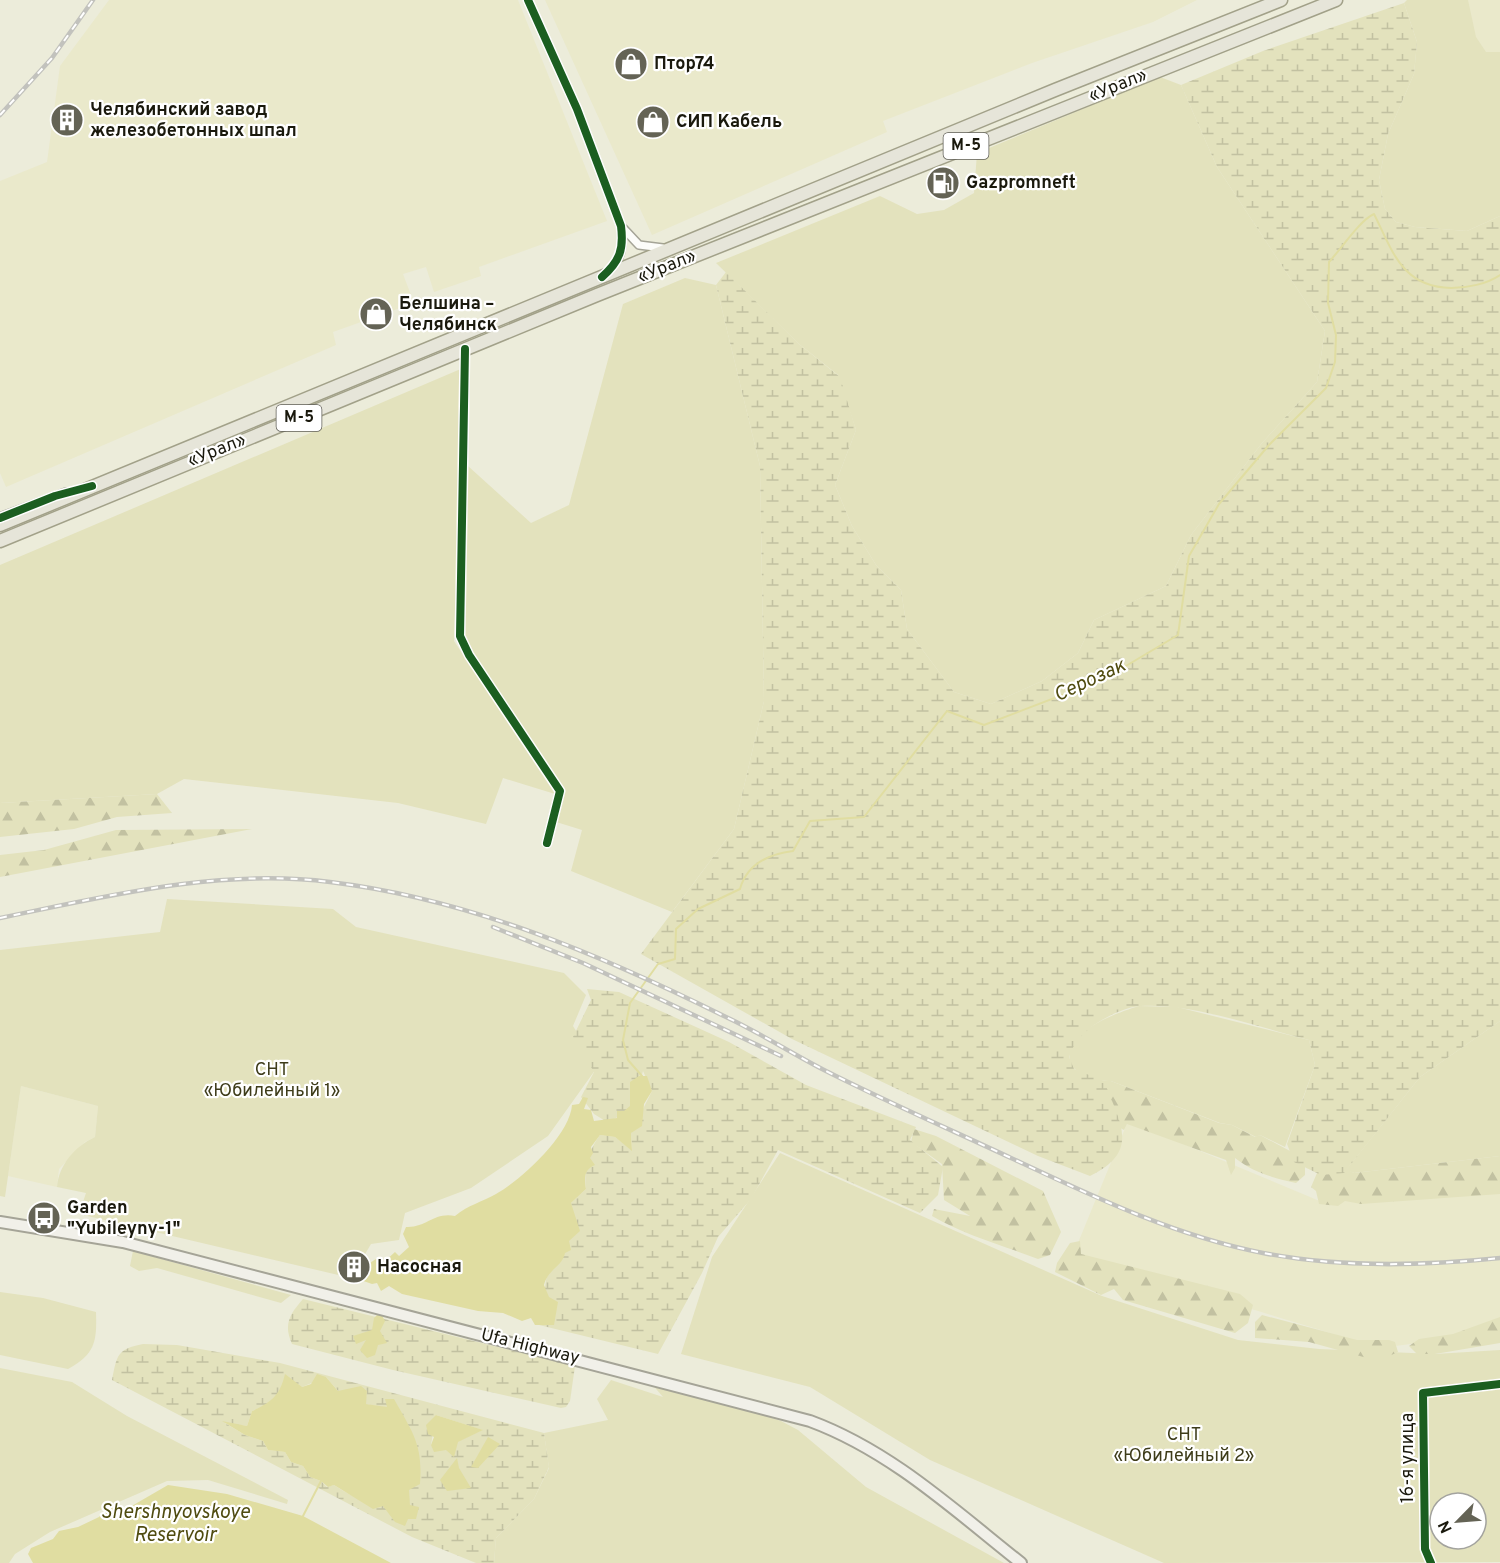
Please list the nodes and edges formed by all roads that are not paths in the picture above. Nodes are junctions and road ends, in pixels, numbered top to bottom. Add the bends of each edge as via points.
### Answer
1 (528, 0) edge
2 (1281, 0) edge
3 (1336, 0) edge
4 (621, 226) junction
5 (683, 244) junction
6 (602, 277) junction
7 (465, 349) junction
8 (92, 486) junction
9 (0, 518) edge
10 (0, 525) edge
11 (0, 541) edge
12 (547, 843) dead end
13 (0, 1222) edge
14 (1500, 1384) edge
15 (1021, 1563) edge
16 (1431, 1563) edge

1 - 4 street via 577,109
2 - 5 main road, «Урал» / М-5
3 - 7 main road, «Урал» / М-5
4 - 5 street via 630,238 648,248
4 - 6 street via 621,255
5 - 6 main road, «Урал» / М-5
6 - 8 main road, «Урал» / М-5
7 - 11 main road, «Урал» / М-5
7 - 12 street via 460,636 560,791
8 - 9 street via 55,495
8 - 10 main road, «Урал» / М-5
13 - 15 main road, Ufa Highway via 123,1242 810,1421 874,1450
14 - 16 street, 16-я улица via 1423,1393 1425,1549

